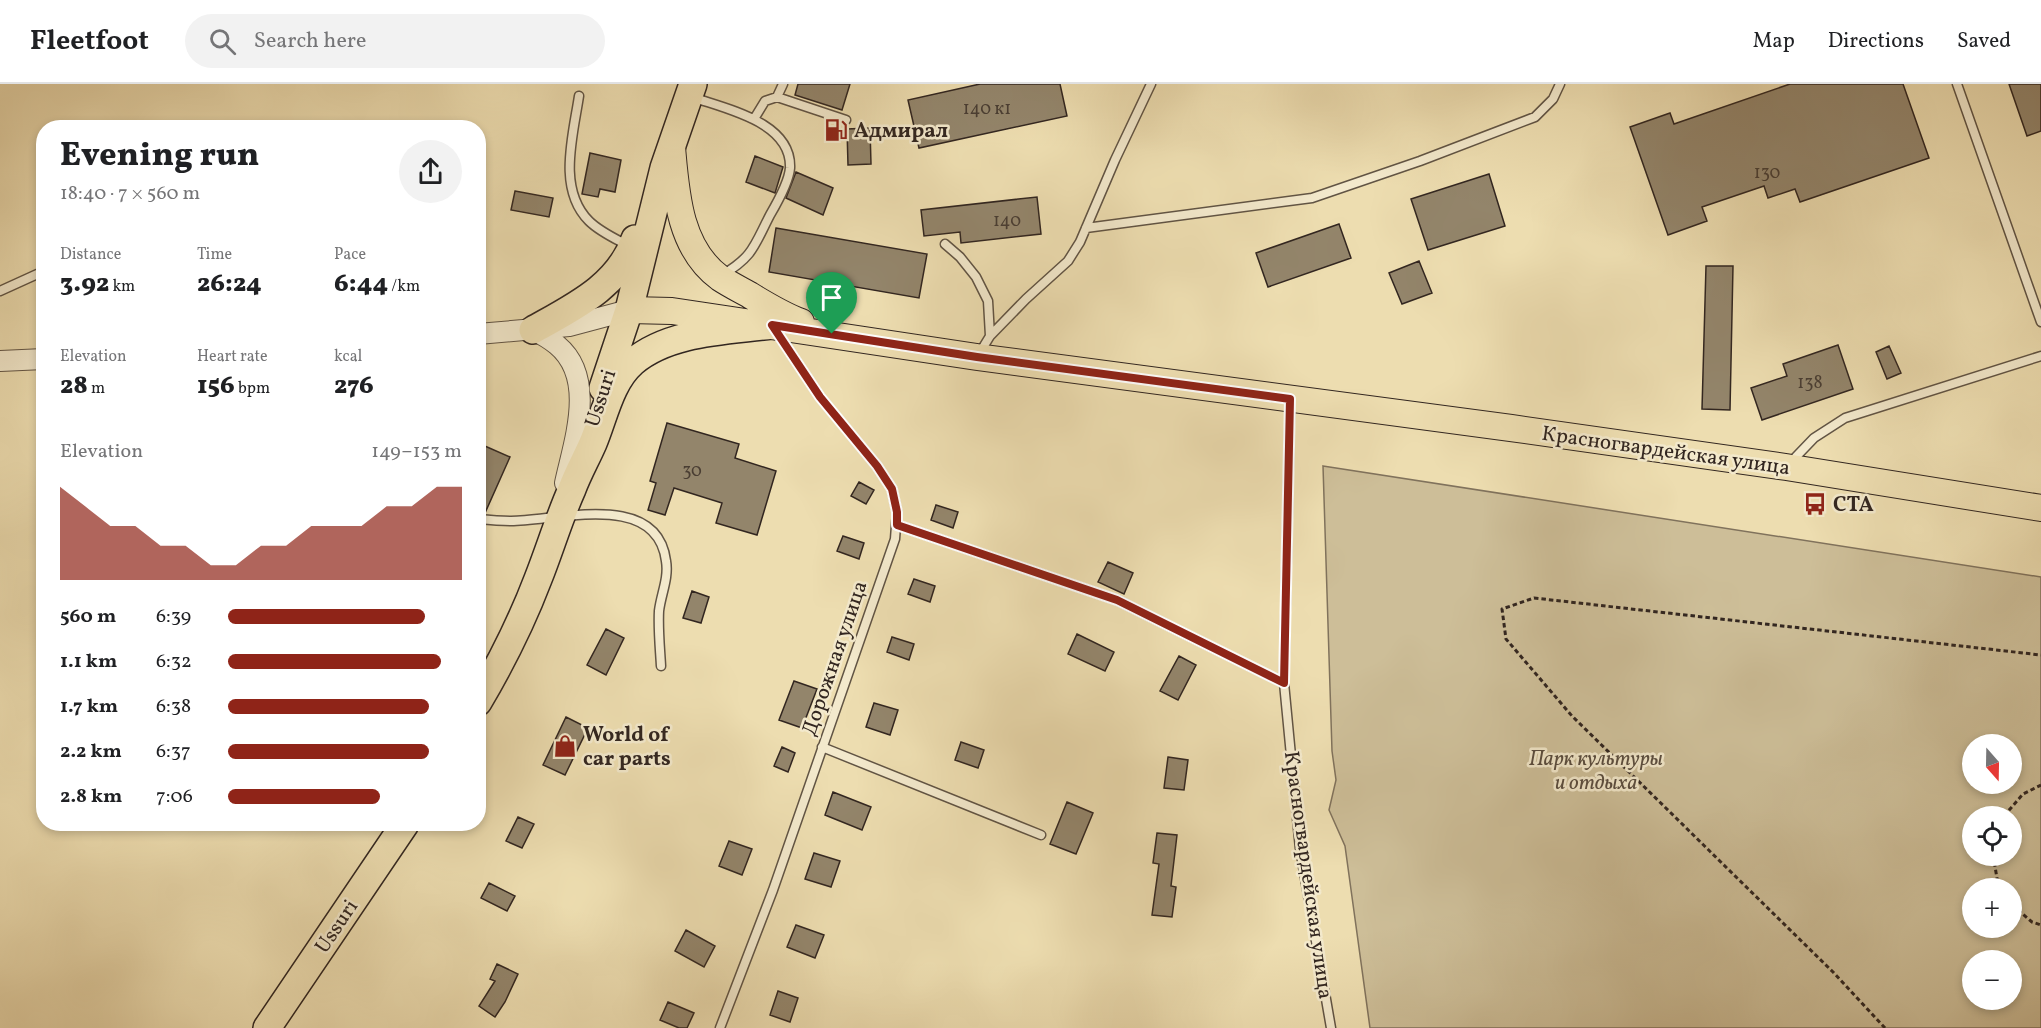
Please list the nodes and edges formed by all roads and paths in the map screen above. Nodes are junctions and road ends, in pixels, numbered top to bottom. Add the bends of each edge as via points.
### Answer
1 (783, 84) edge
2 (1151, 84) edge
3 (1560, 84) edge
4 (1957, 84) edge
5 (691, 90) edge
6 (579, 96) dead end
7 (777, 97) junction
8 (754, 119) junction
9 (846, 120) dead end
10 (668, 157) junction
11 (1086, 228) junction
12 (945, 244) dead end
13 (632, 247) junction
14 (36, 275) edge
15 (719, 277) junction
16 (0, 291) edge
17 (629, 310) junction
18 (2041, 322) edge
19 (772, 325) junction
20 (533, 330) junction
21 (486, 333) edge
22 (832, 334) junction
23 (984, 346) junction
24 (2041, 356) edge
25 (36, 359) edge
26 (0, 361) edge
27 (1290, 399) junction
28 (1786, 467) junction
29 (572, 487) junction
30 (2041, 508) edge
31 (561, 516) junction
32 (486, 519) edge
33 (897, 525) junction
34 (2041, 654) edge
35 (661, 666) dead end
36 (486, 682) edge
37 (1284, 683) junction
38 (822, 747) junction
39 (2041, 785) edge
40 (2013, 806) edge
41 (400, 831) edge
42 (1041, 835) dead end
43 (2022, 914) edge
44 (2041, 925) edge
45 (271, 1025) edge
46 (720, 1028) edge
47 (1330, 1028) edge
48 (1885, 1028) edge

1 - 7 lane
2 - 11 lane
3 - 11 lane via 1553,99 1535,117 1312,198
4 - 18 lane
5 - 8 lane
5 - 10 highway, Ussuri
6 - 13 lane via 570,152 573,195 591,223
7 - 8 lane via 765,102
7 - 9 lane
8 - 15 lane via 783,142 790,170 752,251 738,266
10 - 13 highway
10 - 15 main road via 690,240 701,259
10 - 17 highway, Ussuri
11 - 23 lane via 1068,261
12 - 23 lane via 976,277 988,301
13 - 20 highway via 606,285
14 - 16 lane
15 - 22 main road via 783,315
17 - 19 main road, Красногвардейская улица via 672,311
17 - 20 street via 569,326
17 - 29 highway, Ussuri
19 - 22 main road, Красногвардейская улица
19 - 29 highway via 670,342 632,363 611,395
19 - 33 lane, Дорожная улица via 820,397 892,489
20 - 21 street
20 - 31 street via 558,346 570,360 577,379 578,435
22 - 23 main road, Красногвардейская улица
23 - 27 main road, Красногвардейская улица
24 - 28 lane via 1845,418 1814,438
25 - 26 street
27 - 28 main road, Красногвардейская улица
27 - 37 lane, Красногвардейская улица
28 - 30 main road, Красногвардейская улица
29 - 31 highway, Ussuri
31 - 32 lane
31 - 35 lane via 633,518 650,527 661,543 666,561 659,610
31 - 36 highway, Ussuri via 538,581
33 - 37 lane via 1117,600
33 - 38 lane, Дорожная улица
34 - 48 path via 1534,598 1502,609 1506,639 1572,716
37 - 47 lane, Красногвардейская улица via 1300,849
38 - 42 lane
38 - 46 lane, Дорожная улица
39 - 40 path via 2023,794
41 - 45 highway, Ussuri
43 - 44 path

